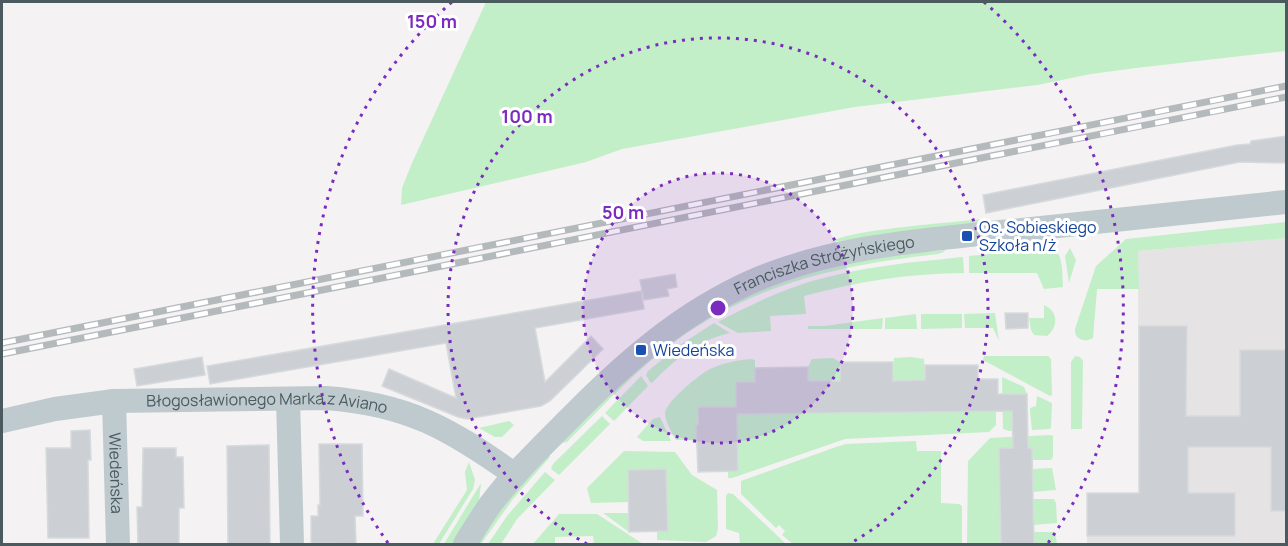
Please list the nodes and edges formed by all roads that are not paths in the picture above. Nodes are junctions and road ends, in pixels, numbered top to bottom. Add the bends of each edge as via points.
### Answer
1 (1287, 202) edge
2 (288, 399) junction
3 (114, 401) junction
4 (2, 421) edge
5 (515, 475) junction
6 (118, 544) edge
7 (292, 544) edge
8 (465, 544) edge

1 - 5 street, Franciszka Stróżyńskiego via 883,246 793,266 731,292 660,336 622,367
2 - 3 street, Błogosławionego Marka z Aviano
2 - 5 street, Błogosławionego Marka z Aviano via 360,401 394,408 463,439
2 - 7 street
3 - 4 street, Błogosławionego Marka z Aviano
3 - 6 street, Wiedeńska
5 - 8 street, Franciszka Stróżyńskiego

